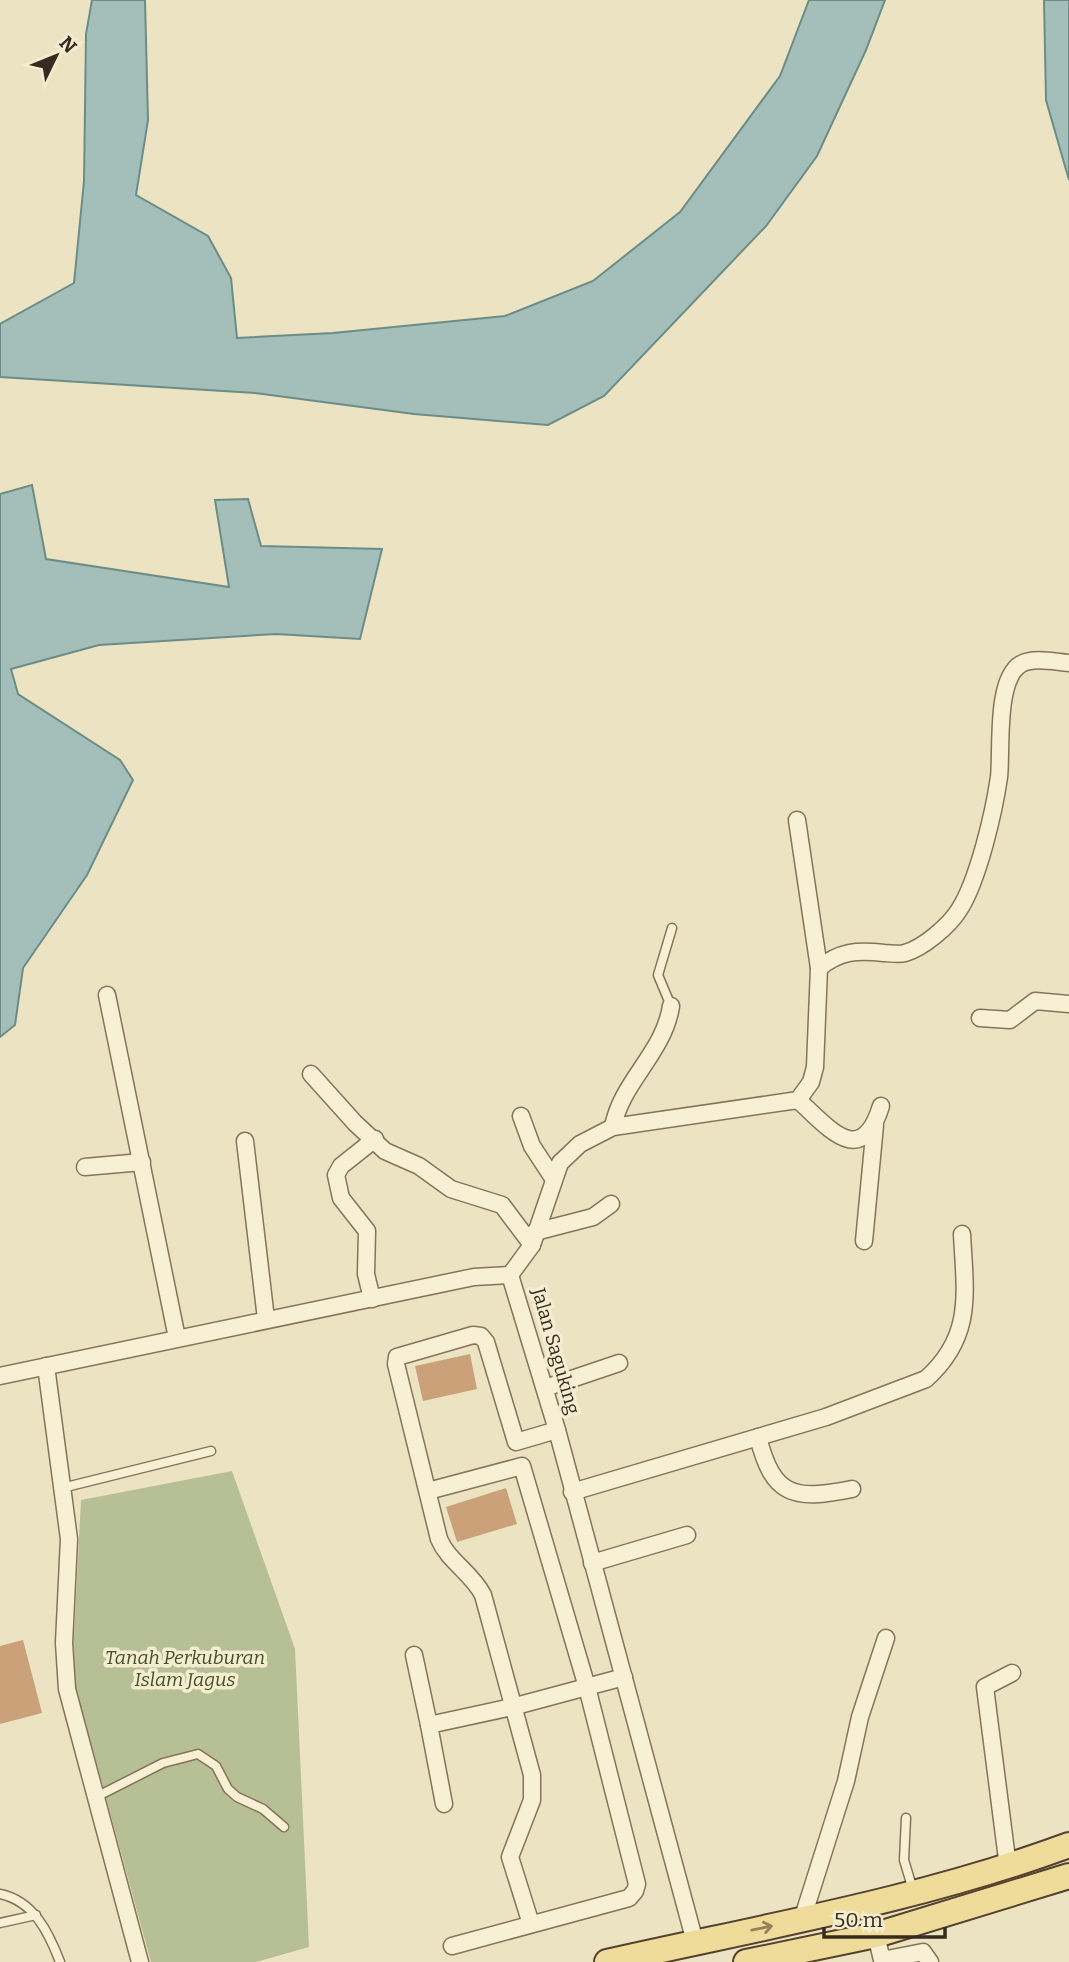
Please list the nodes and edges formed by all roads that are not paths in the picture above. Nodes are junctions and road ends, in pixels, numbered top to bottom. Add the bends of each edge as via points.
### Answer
1 (1069, 663) edge
2 (797, 820) dead end
3 (672, 928) dead end
4 (819, 968) junction
5 (107, 995) dead end
6 (1069, 1004) edge
7 (671, 1006) joint
8 (980, 1018) dead end
9 (311, 1073) dead end
10 (798, 1100) junction
11 (881, 1106) dead end
12 (522, 1116) dead end
13 (875, 1125) junction
14 (613, 1127) junction
15 (375, 1139) junction
16 (245, 1141) dead end
17 (142, 1162) junction
18 (85, 1167) dead end
19 (553, 1178) junction
20 (611, 1204) dead end
21 (962, 1234) dead end
22 (534, 1239) junction
23 (864, 1241) dead end
24 (510, 1275) junction
25 (372, 1299) junction
26 (266, 1319) junction
27 (177, 1338) junction
28 (619, 1363) dead end
29 (46, 1366) junction
30 (0, 1376) edge
31 (545, 1388) junction
32 (557, 1430) junction
33 (758, 1437) junction
34 (516, 1442) junction
35 (211, 1451) dead end
36 (522, 1466) junction
37 (62, 1488) junction
38 (852, 1489) dead end
39 (428, 1491) junction
40 (572, 1492) junction
41 (687, 1535) dead end
42 (592, 1563) junction
43 (886, 1638) dead end
44 (414, 1655) dead end
45 (1012, 1673) dead end
46 (624, 1677) junction
47 (587, 1687) junction
48 (512, 1707) junction
49 (429, 1725) junction
50 (96, 1797) junction
51 (444, 1804) dead end
52 (906, 1818) dead end
53 (284, 1827) dead end
54 (1069, 1845) edge
55 (1009, 1867) junction
56 (1069, 1876) edge
57 (913, 1893) junction
58 (0, 1894) edge
59 (36, 1914) junction
60 (802, 1920) junction
61 (0, 1923) edge
62 (531, 1924) junction
63 (876, 1935) junction
64 (695, 1942) junction
65 (452, 1946) dead end
66 (882, 1961) edge
67 (60, 1962) edge
68 (141, 1962) edge
69 (607, 1962) edge
70 (746, 1962) edge
71 (930, 1962) edge

1 - 4 street via 1031,661 1011,674 990,823 959,910 904,954 852,951
2 - 4 street
3 - 7 lane via 658,975
4 - 10 street via 815,1067
5 - 17 street
6 - 8 street via 1035,1001 1010,1020
7 - 14 street via 657,1046 621,1098
9 - 15 street
10 - 13 street via 840,1138 859,1139
10 - 14 street
11 - 13 street
12 - 19 street via 532,1146
13 - 23 street
14 - 19 street via 569,1152
15 - 22 street via 385,1151 419,1166 451,1189 502,1205
15 - 25 street via 336,1175 341,1198 367,1231 366,1274
16 - 26 street
17 - 18 street
17 - 27 street
19 - 22 street
20 - 22 street via 593,1217
21 - 33 street via 965,1312 960,1333 937,1369 916,1385
22 - 24 street
24 - 25 street, Jalan Saguking via 474,1277
24 - 31 street, Jalan Saguking
25 - 26 street, Jalan Saguking
26 - 27 street, Jalan Saguking
27 - 29 street, Jalan Saguking
28 - 31 street
29 - 30 street, Jalan Saguking
29 - 37 street
31 - 32 street, Jalan Saguking
32 - 34 street
32 - 40 street, Jalan Saguking
33 - 38 street via 768,1472 781,1486 813,1495
33 - 40 street
34 - 36 street
34 - 39 street via 481,1336 405,1352 396,1364
35 - 37 lane
36 - 39 street
36 - 47 street
37 - 50 street via 69,1539 67,1689
39 - 48 street via 443,1549 483,1595
40 - 42 street, Jalan Saguking
41 - 42 street
42 - 46 street, Jalan Saguking
43 - 60 street
44 - 49 street
45 - 55 street via 985,1687
46 - 47 street
46 - 64 street, Jalan Saguking
47 - 48 street
47 - 62 street via 637,1884 629,1898
48 - 49 street
48 - 62 street via 533,1786 510,1857
49 - 51 street
50 - 53 lane via 163,1763 198,1754 216,1766 237,1797
50 - 68 street
52 - 57 lane via 904,1860
54 - 55 main road
55 - 57 main road
56 - 63 main road
57 - 60 main road
58 - 59 lane
59 - 61 lane
59 - 67 lane
64 -> 60 main road
62 - 65 street
63 - 66 street
63 - 70 main road
64 - 69 main road
66 - 71 street via 923,1952

